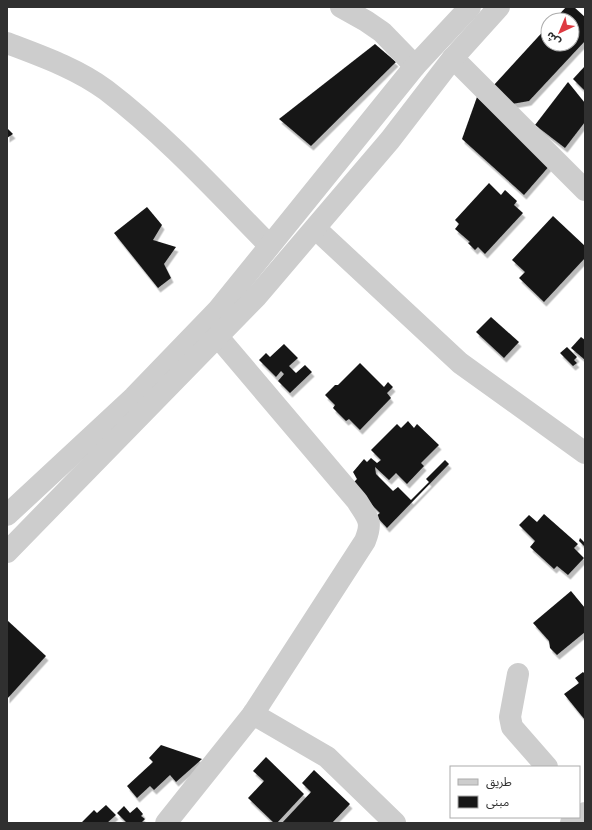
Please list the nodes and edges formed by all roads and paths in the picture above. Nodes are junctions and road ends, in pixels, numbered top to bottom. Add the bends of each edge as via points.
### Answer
1 (341, 7) edge
2 (470, 7) edge
3 (499, 7) edge
4 (7, 43) edge
5 (453, 58) junction
6 (415, 66) junction
7 (585, 190) edge
8 (316, 228) junction
9 (269, 245) junction
10 (218, 337) junction
11 (585, 453) edge
12 (7, 515) edge
13 (7, 552) edge
14 (518, 674) dead end
15 (253, 714) junction
16 (546, 766) edge
17 (166, 823) edge
18 (395, 823) edge

1 - 6 street via 382,32
2 - 6 street
3 - 5 street
4 - 9 street via 60,64 105,89 201,176
5 - 7 street
5 - 8 street via 390,140
6 - 9 street
8 - 10 street
8 - 11 street via 460,364
9 - 12 street via 218,310 144,386
10 - 13 street
10 - 15 street via 357,501 369,520 370,528 365,541
14 - 16 street via 510,717 512,727
15 - 17 street
15 - 18 street via 327,757

